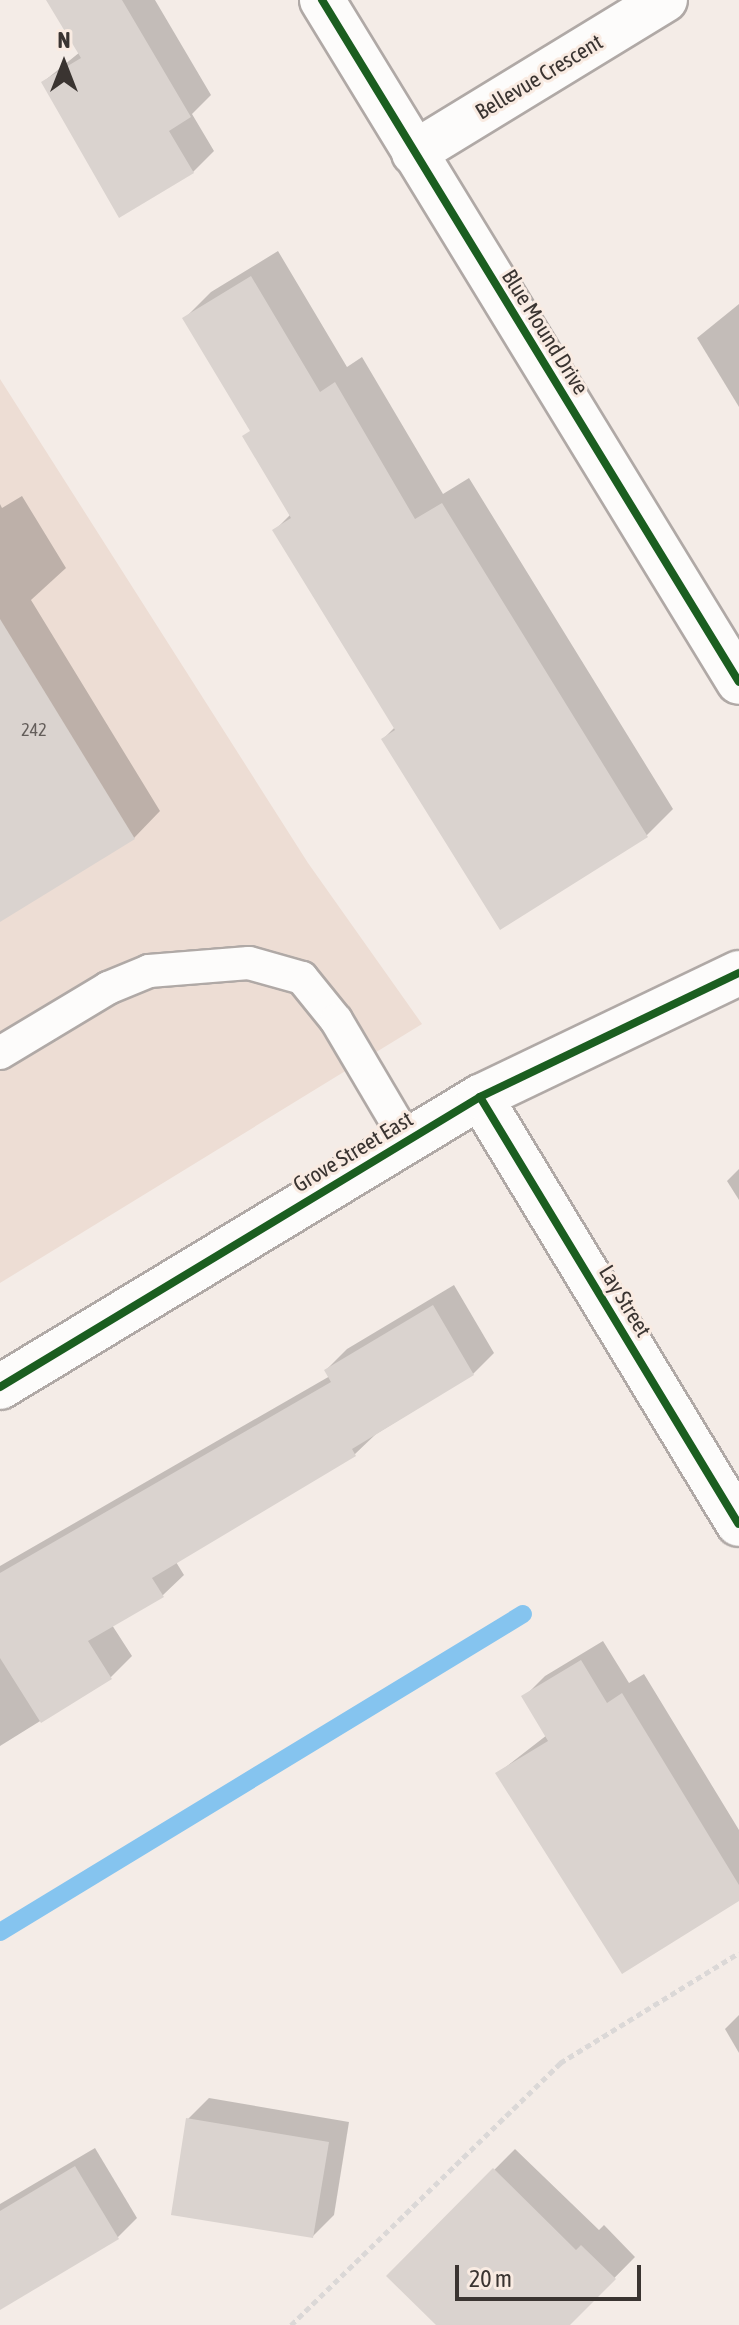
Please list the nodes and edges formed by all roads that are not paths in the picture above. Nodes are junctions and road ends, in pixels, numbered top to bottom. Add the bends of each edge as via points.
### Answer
1 (322, 0) edge
2 (665, 0) edge
3 (414, 153) junction
4 (739, 682) edge
5 (739, 973) edge
6 (0, 1053) edge
7 (480, 1097) junction
8 (407, 1140) junction
9 (0, 1387) edge
10 (739, 1524) edge

1 - 3 street, Blue Mound Drive
2 - 3 street, Bellevue Crescent
3 - 4 street, Blue Mound Drive
5 - 7 street, Grove Street East
6 - 8 lane via 108,988 149,971 249,963 302,978 336,1020
7 - 8 street, Grove Street East
7 - 10 street, Lay Street
8 - 9 street, Grove Street East

